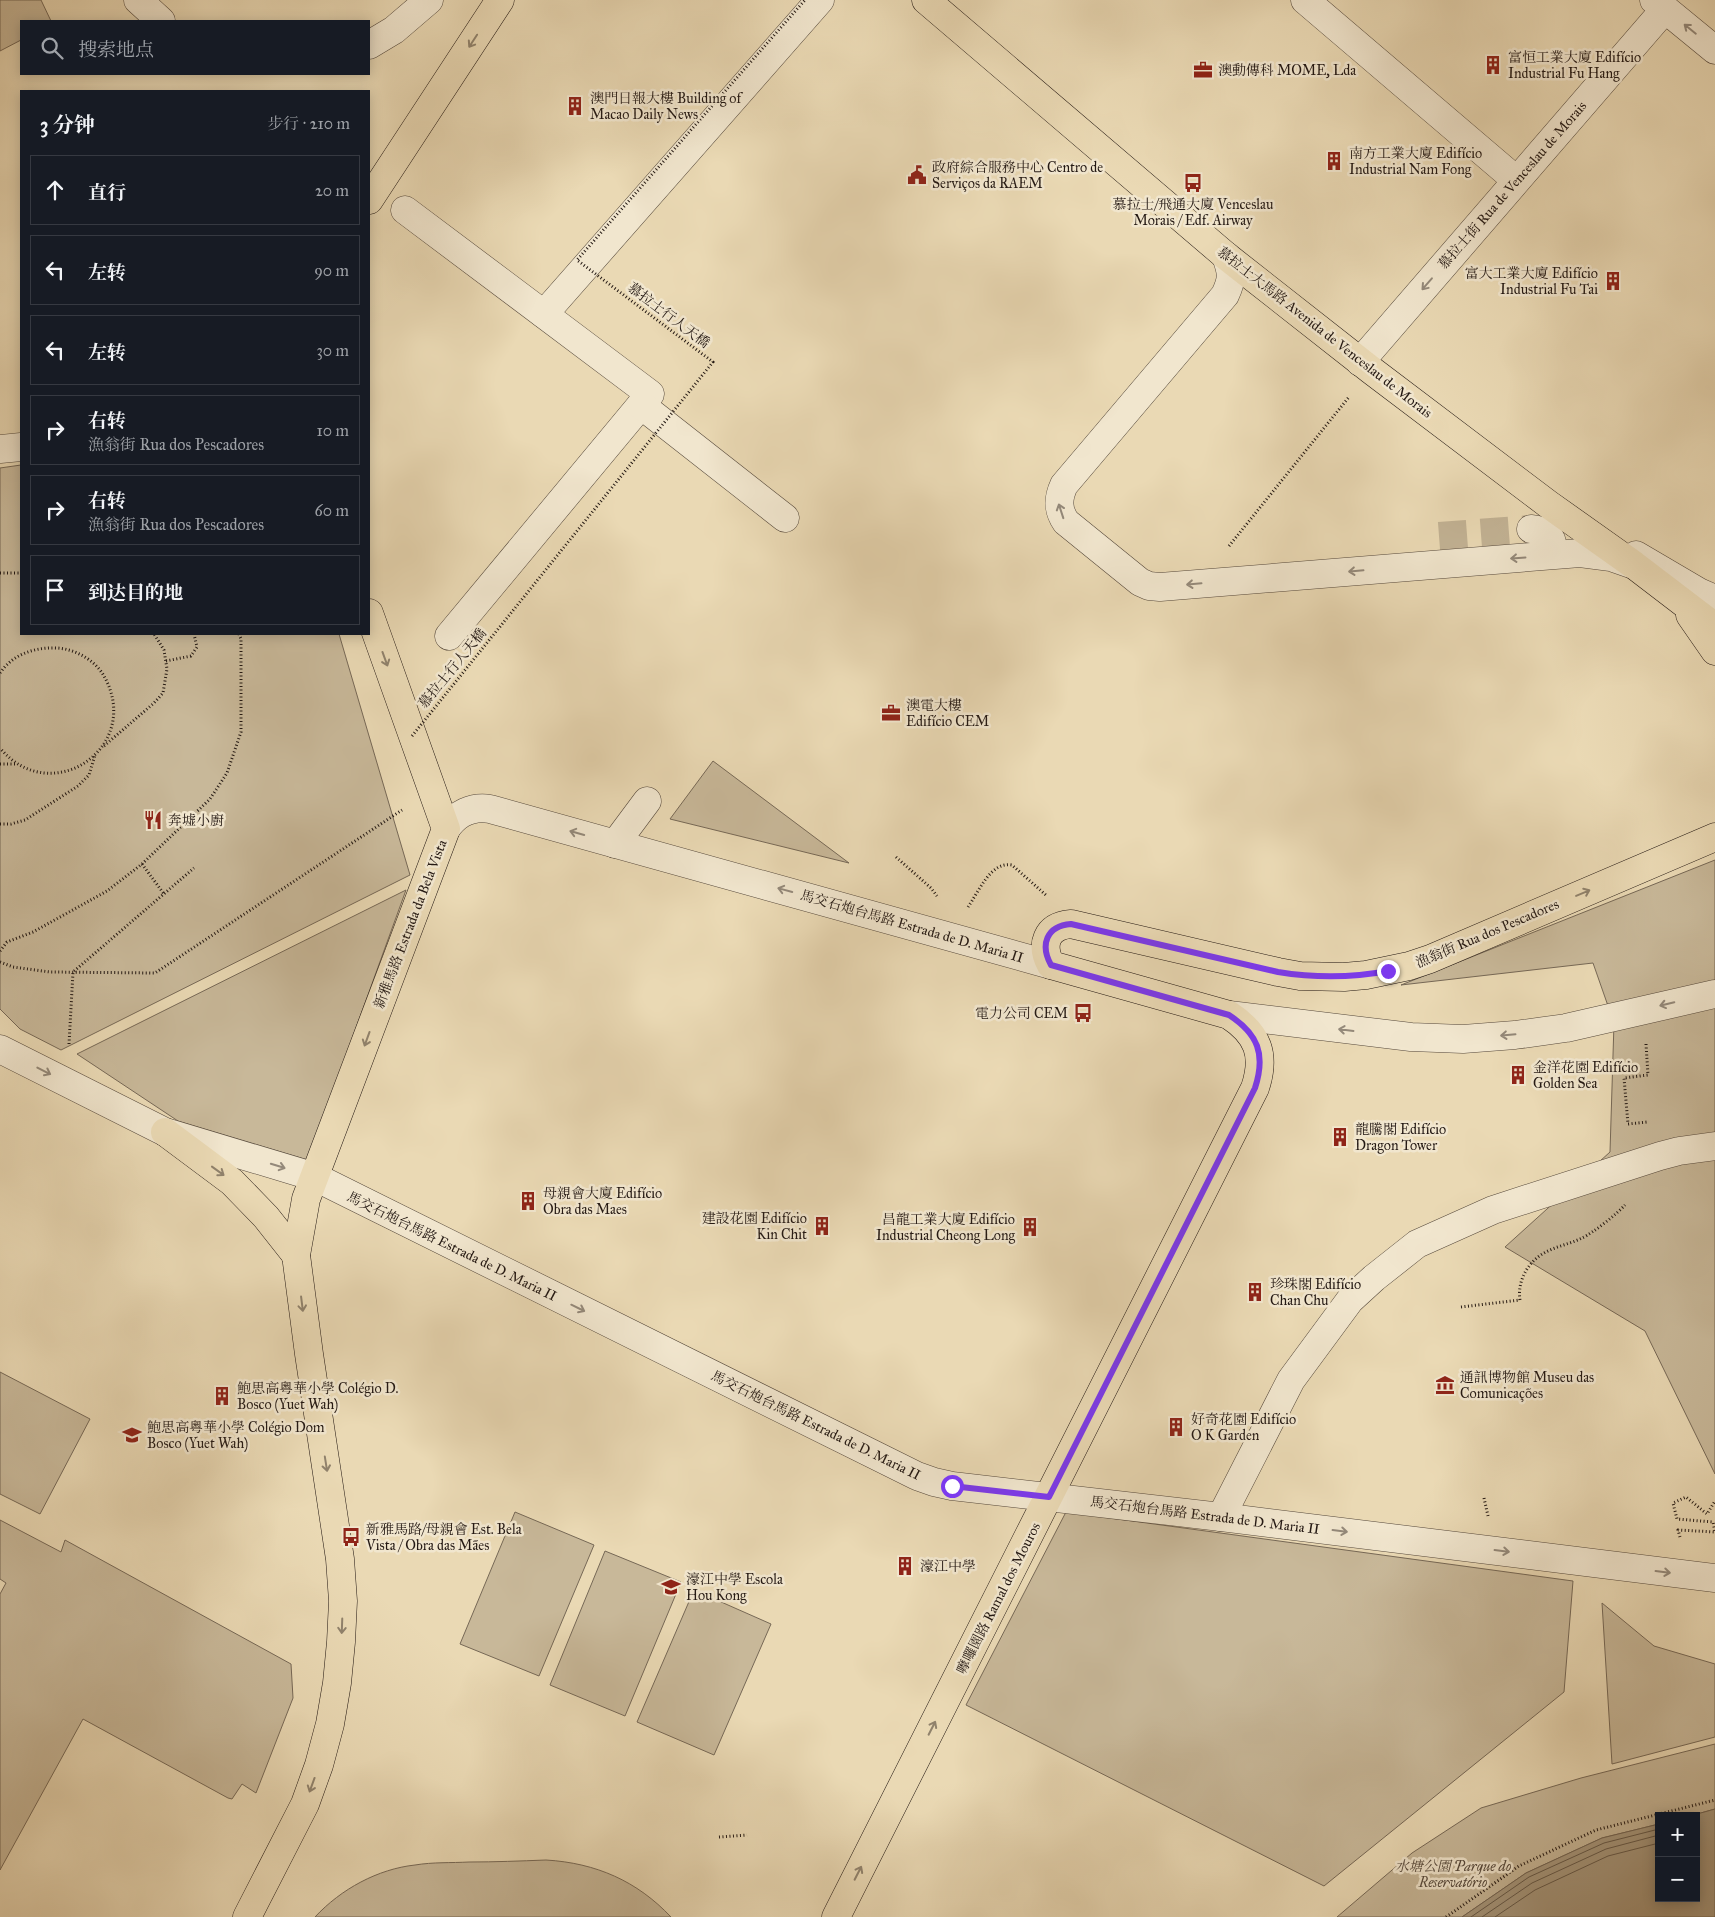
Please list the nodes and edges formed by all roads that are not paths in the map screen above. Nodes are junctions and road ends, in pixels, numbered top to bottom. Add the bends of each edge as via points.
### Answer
1 (138, 0) edge
2 (429, 0) edge
3 (500, 0) edge
4 (820, 0) edge
5 (926, 0) edge
6 (1305, 0) edge
7 (1660, 4) edge
8 (160, 20) edge
9 (370, 44) edge
10 (1715, 50) edge
11 (1516, 180) junction
12 (370, 198) edge
13 (405, 210) dead end
14 (1226, 256) junction
15 (544, 314) junction
16 (1366, 366) junction
17 (641, 405) junction
18 (20, 447) edge
19 (0, 449) edge
20 (1548, 504) junction
21 (785, 518) dead end
22 (1531, 529) tunnel mouth
23 (1548, 556) junction
24 (1634, 565) junction
25 (1715, 599) edge
26 (1679, 600) junction
27 (370, 616) edge
28 (1715, 627) edge
29 (449, 636) dead end
30 (1715, 651) edge
31 (647, 801) dead end
32 (446, 829) junction
33 (1708, 842) edge
34 (615, 844) junction
35 (1051, 965) junction
36 (1715, 994) edge
37 (1229, 1015) junction
38 (0, 1049) edge
39 (165, 1132) junction
40 (1715, 1146) edge
41 (315, 1177) junction
42 (296, 1255) junction
43 (1049, 1497) junction
44 (1221, 1517) junction
45 (1715, 1578) edge
46 (247, 1917) edge
47 (836, 1917) edge

1 - 8 street
2 - 9 street via 394,30
3 -> 12 main road
4 - 15 street
5 - 14 main road, 慕拉士大馬路 Avenida de Venceslau de Morais
6 - 11 street
10 -> 7 street
7 - 11 street, 慕拉士街 Rua de Venceslau de Morais
11 -> 16 street, 慕拉士街 Rua de Venceslau de Morais
13 - 15 street
14 - 16 main road, 慕拉士大馬路 Avenida de Venceslau de Morais
23 -> 14 street via 1154,587 1142,583 1069,526 1058,502 1064,485 1225,295 1232,282
15 - 17 street via 650,394
16 - 20 main road, 慕拉士大馬路 Avenida de Venceslau de Morais
17 - 21 street
17 - 29 street
18 - 19 street
20 - 24 main road, 慕拉士大馬路 Avenida de Venceslau de Morais
20 - 25 street
22 - 23 street via 1546,533 1551,538 1553,550
23 - 24 street via 1597,554
24 - 26 main road, 慕拉士大馬路 Avenida de Venceslau de Morais
26 - 28 main road, 慕拉士大馬路 Avenida de Venceslau de Morais
26 - 30 main road
27 -> 32 main road, 新雅馬路 Estrada da Bela Vista
31 - 34 street
34 -> 32 street, 馬交石炮台馬路 Estrada de D. Maria II via 483,808 458,816
32 -> 41 main road, 新雅馬路 Estrada da Bela Vista
35 -> 33 main road, 漁翁街 Rua dos Pescadores via 1045,948 1050,933 1063,924 1278,972 1321,977 1366,975 1430,959
35 -> 34 street, 馬交石炮台馬路 Estrada de D. Maria II
35 - 37 main road, 馬交石炮台馬路 Estrada de D. Maria II
36 -> 37 street, 馬交石炮台馬路 Estrada de D. Maria II via 1566,1028 1463,1039 1402,1036
37 - 43 main road, 嚤囉園路 Ramal dos Mouros via 1243,1024 1254,1038 1260,1054 1260,1072 1255,1088
38 -> 39 street, 馬交石炮台馬路 Estrada de D. Maria II
39 -> 41 street, 馬交石炮台馬路 Estrada de D. Maria II
39 -> 42 main road via 232,1182
40 - 44 street via 1660,1156 1493,1210 1417,1244 1350,1300 1291,1380
41 - 42 main road, 新雅馬路 Estrada da Bela Vista via 306,1199
41 -> 43 street, 馬交石炮台馬路 Estrada de D. Maria II via 917,1476 952,1486
42 -> 46 main road via 340,1559 341,1642 333,1708 319,1764 305,1804
43 - 44 street, 馬交石炮台馬路 Estrada de D. Maria II
47 -> 43 main road, 嚤囉園路 Ramal dos Mouros
44 -> 45 street, 馬交石炮台馬路 Estrada de D. Maria II

